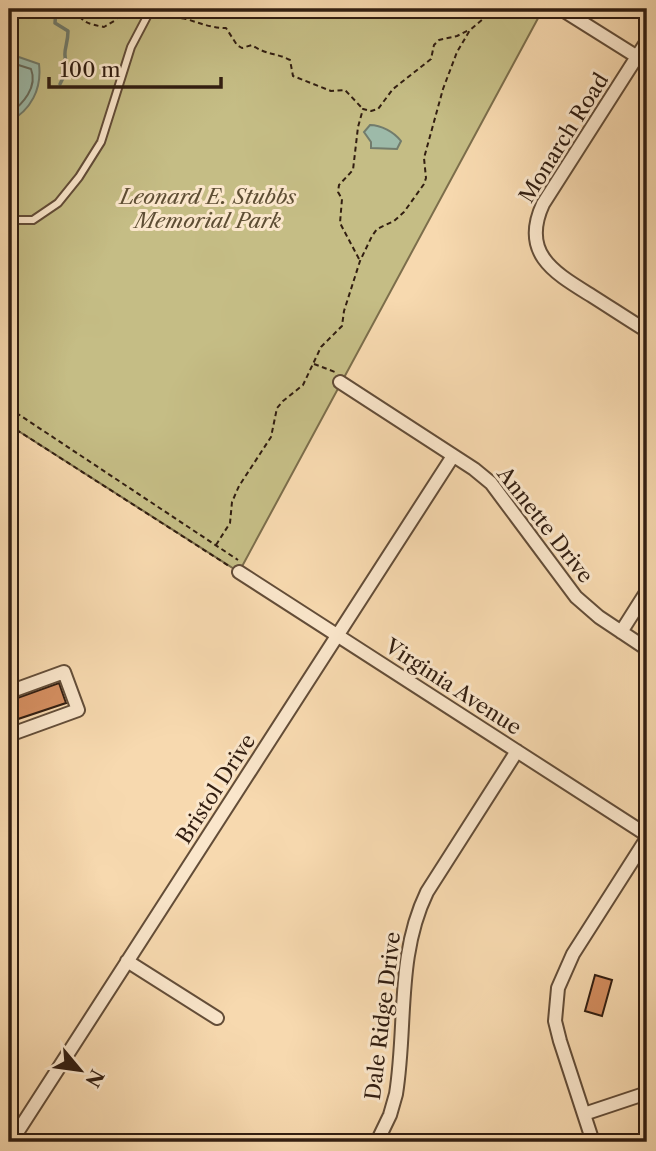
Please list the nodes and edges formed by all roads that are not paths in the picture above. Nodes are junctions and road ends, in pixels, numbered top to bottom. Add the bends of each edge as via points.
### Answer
1 (561, 9) edge
2 (149, 11) edge
3 (647, 41) edge
4 (642, 60) edge
5 (9, 216) edge
6 (647, 331) edge
7 (340, 382) road end
8 (453, 456) junction
9 (240, 567) road end
10 (647, 591) edge
11 (621, 632) junction
12 (337, 636) junction
13 (647, 649) edge
14 (9, 692) edge
15 (9, 735) edge
16 (517, 751) junction
17 (647, 836) edge
18 (127, 961) junction
19 (217, 1018) dead end
20 (647, 1093) edge
21 (584, 1114) junction
22 (11, 1142) edge
23 (377, 1142) edge
24 (593, 1142) edge

1 - 4 street
2 - 5 lane via 131,47 101,142 79,177 58,203 33,220
3 - 4 street, Monarch Road
4 - 6 street, Monarch Road via 543,204 535,233 548,266
7 - 8 street, Annette Drive
8 - 11 street, Annette Drive via 491,483 576,597
8 - 12 street, Bristol Drive
9 - 12 street, Virginia Avenue
10 - 11 street
11 - 13 street, Annette Drive
12 - 16 street, Virginia Avenue
12 - 18 street, Bristol Drive
14 - 15 street via 64,672 78,710
16 - 17 street, Virginia Avenue
16 - 23 street, Dale Ridge Drive via 418,911 407,951 396,1094
17 - 21 street via 573,954 558,988 555,1021
18 - 19 street
18 - 22 street, Bristol Drive
20 - 21 street
21 - 24 street

